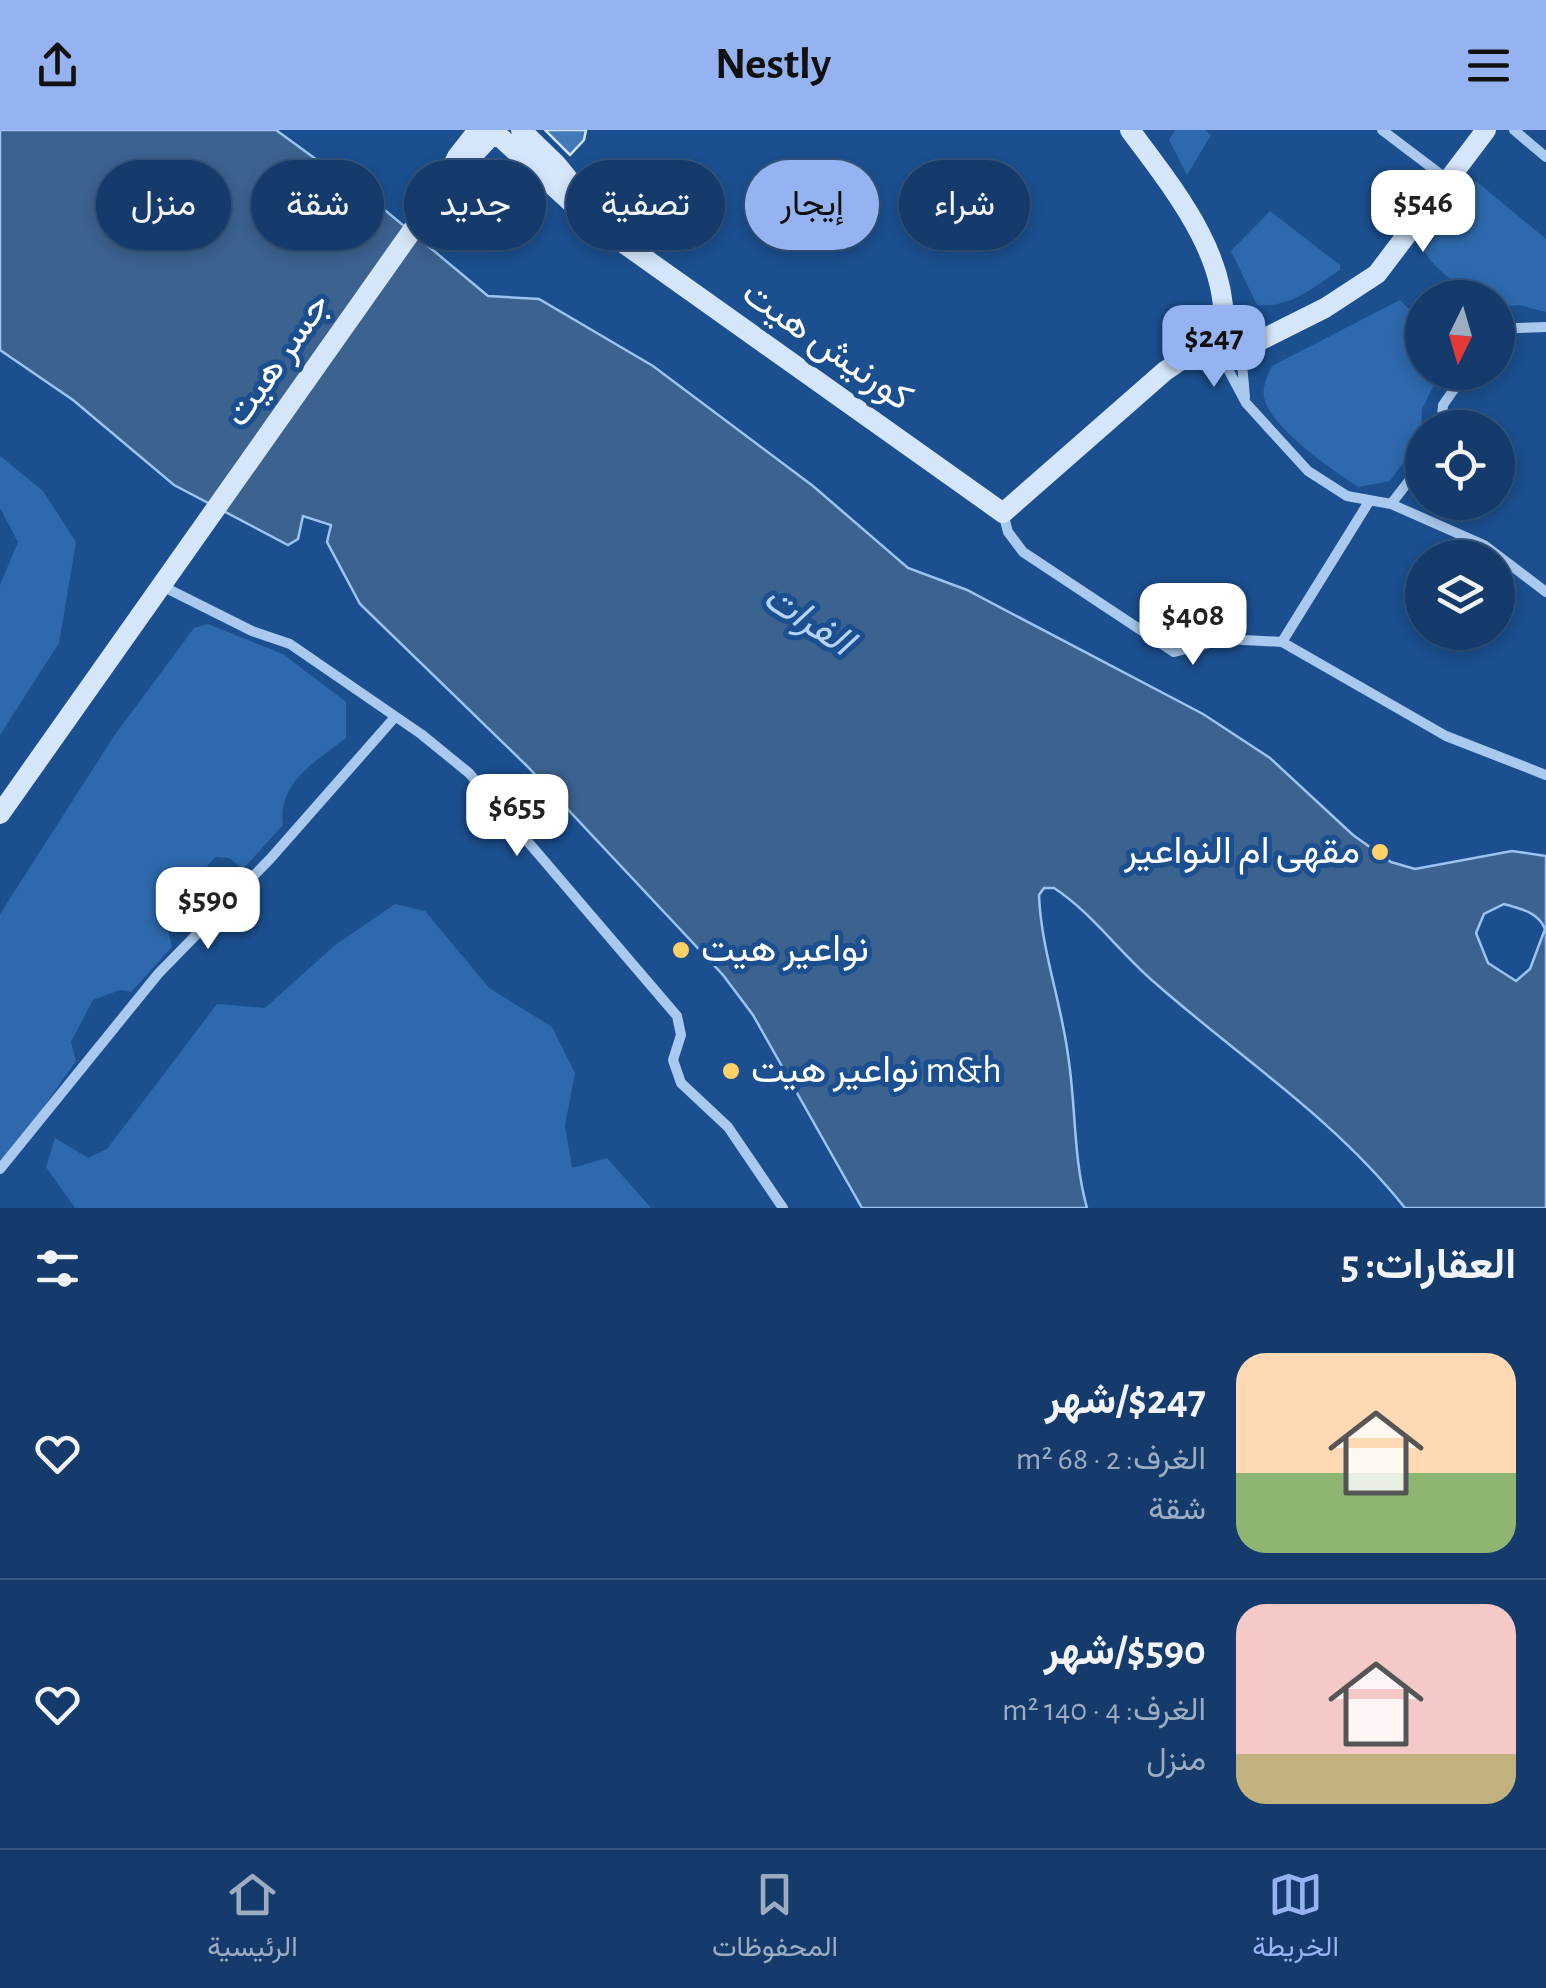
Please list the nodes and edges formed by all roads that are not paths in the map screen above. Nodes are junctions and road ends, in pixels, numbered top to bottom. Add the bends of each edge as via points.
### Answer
1 (478, 130) edge
2 (521, 130) edge
3 (1382, 130) edge
4 (1486, 130) edge
5 (1514, 130) edge
6 (1141, 134) edge
7 (1546, 157) edge
8 (456, 160) edge
9 (469, 160) edge
10 (525, 160) edge
11 (566, 175) edge
12 (1448, 180) junction
13 (546, 181) edge
14 (566, 200) edge
15 (404, 242) edge
16 (632, 250) edge
17 (1546, 327) edge
18 (1515, 329) edge
19 (1230, 343) junction
20 (1246, 403) junction
21 (1405, 486) edge
22 (1370, 500) junction
23 (1391, 504) junction
24 (1003, 513) junction
25 (167, 578) junction
26 (1546, 592) edge
27 (1282, 642) junction
28 (395, 717) junction
29 (1546, 775) edge
30 (0, 814) edge
31 (0, 1169) edge
32 (784, 1208) edge

1 - 8 street
2 - 11 street, كورنيش هيت
3 - 12 street
4 - 12 street
5 - 7 street
6 - 19 street via 1215,267
9 - 10 street, كورنيش هيت via 500,136
12 - 19 street via 1377,274 1308,315
13 - 14 street, كورنيش هيت
15 - 25 street, جسر هيت
16 - 24 street, كورنيش هيت
17 - 18 street
19 - 20 street
19 - 20 street
19 - 24 street via 1166,371
20 - 22 street via 1308,471 1347,496
21 - 23 street
22 - 23 street
22 - 27 street
23 - 26 street via 1484,545
24 - 27 street via 1023,552 1167,651 1226,639
25 - 28 street via 252,631 290,644
25 - 30 street, جسر هيت
27 - 29 street via 1446,736
28 - 31 street via 158,974
28 - 32 street via 469,774 677,1016 681,1035 673,1060 681,1083 728,1127

